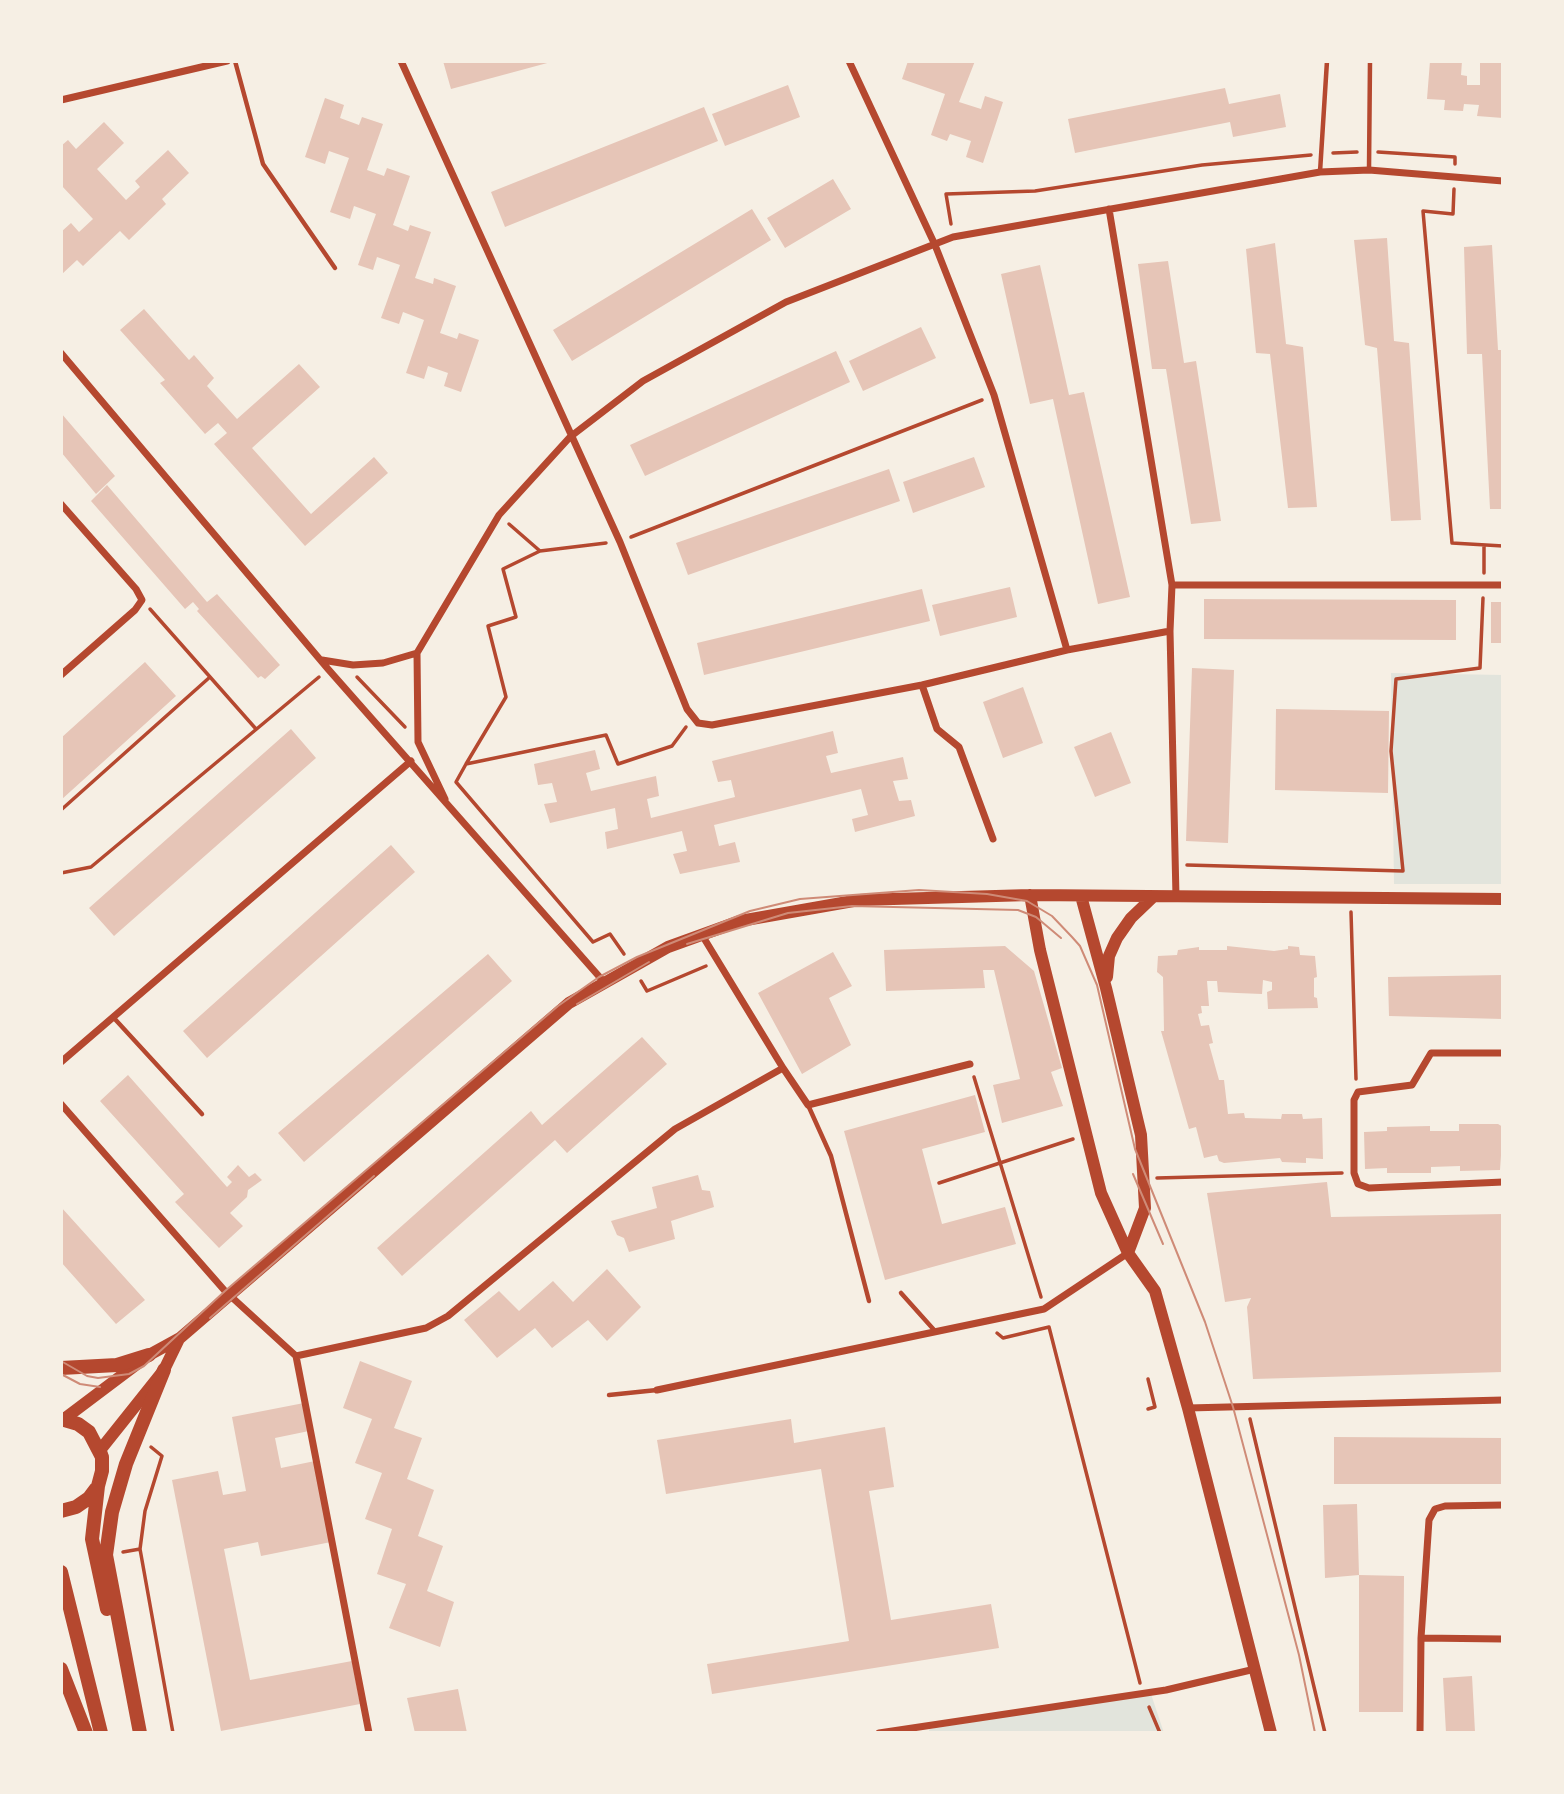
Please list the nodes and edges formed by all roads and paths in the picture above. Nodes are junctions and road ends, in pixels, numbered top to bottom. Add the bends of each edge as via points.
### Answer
1 (227, 61) edge
2 (235, 61) edge
3 (401, 61) edge
4 (849, 61) edge
5 (1327, 61) edge
6 (1370, 61) edge
7 (61, 100) edge
8 (1368, 152) junction
9 (1321, 154) junction
10 (1369, 170) junction
11 (1320, 172) junction
12 (1455, 175) junction
13 (1503, 181) edge
14 (1109, 209) junction
15 (953, 237) junction
16 (935, 245) junction
17 (335, 268) dead end
18 (61, 353) edge
19 (994, 395) junction
20 (570, 438) junction
21 (61, 504) edge
22 (499, 515) junction
23 (620, 542) junction
24 (1484, 545) junction
25 (1503, 546) edge
26 (540, 551) junction
27 (1172, 585) junction
28 (1483, 585) junction
29 (1503, 585) edge
30 (142, 600) junction
31 (1170, 631) junction
32 (1067, 650) junction
33 (417, 653) junction
34 (322, 659) junction
35 (335, 664) junction
36 (328, 669) junction
37 (61, 675) edge
38 (209, 677) junction
39 (922, 685) junction
40 (694, 717) junction
41 (256, 730) junction
42 (418, 742) junction
43 (411, 761) junction
44 (466, 764) junction
45 (445, 799) junction
46 (61, 810) edge
47 (993, 839) dead end
48 (1177, 865) junction
49 (1350, 869) junction
50 (61, 873) edge
51 (1030, 895) junction
52 (1080, 896) junction
53 (1153, 897) junction
54 (1176, 897) junction
55 (1350, 899) junction
56 (1503, 899) edge
57 (702, 935) junction
58 (717, 961) junction
59 (632, 966) junction
60 (604, 982) junction
61 (1106, 988) junction
62 (112, 1016) junction
63 (1503, 1053) edge
64 (61, 1062) edge
65 (970, 1064) joint
66 (783, 1068) junction
67 (1357, 1095) junction
68 (61, 1104) edge
69 (808, 1105) junction
70 (202, 1114) dead end
71 (1085, 1136) junction
72 (1000, 1163) junction
73 (1354, 1173) junction
74 (1145, 1179) junction
75 (939, 1182) dead end
76 (1503, 1182) edge
77 (1128, 1253) junction
78 (901, 1293) dead end
79 (230, 1295) junction
80 (869, 1301) dead end
81 (1044, 1309) junction
82 (994, 1321) junction
83 (937, 1333) junction
84 (180, 1338) junction
85 (149, 1355) junction
86 (296, 1356) junction
87 (61, 1368) edge
88 (164, 1370) junction
89 (1148, 1379) dead end
90 (657, 1390) joint
91 (609, 1395) dead end
92 (1503, 1400) edge
93 (1247, 1406) junction
94 (1188, 1408) junction
95 (1148, 1409) dead end
96 (63, 1419) edge
97 (135, 1434) junction
98 (102, 1457) junction
99 (98, 1486) junction
100 (1503, 1504) edge
101 (61, 1511) edge
102 (61, 1572) edge
103 (1421, 1638) junction
104 (1503, 1639) edge
105 (61, 1669) edge
106 (1255, 1669) junction
107 (1143, 1693) junction
108 (86, 1733) edge
109 (101, 1733) edge
110 (139, 1733) edge
111 (173, 1733) edge
112 (369, 1733) edge
113 (879, 1733) edge
114 (1160, 1733) edge
115 (1271, 1733) edge
116 (1325, 1733) edge
117 (1420, 1733) edge

1 - 7 street
2 - 17 lane via 263,164
3 - 20 street
4 - 16 street
5 - 9 lane
6 - 8 lane
8 - 9 path
8 - 10 lane
8 - 12 path via 1455,157
9 - 11 lane
9 - 15 path via 1202,165 1035,191 946,194
10 - 11 street
10 - 12 street
11 - 14 street
12 - 13 street
12 - 24 path via 1453,214 1423,211 1452,543
14 - 15 street
14 - 27 street
15 - 16 street
16 - 19 street
16 - 20 street via 786,302 724,334 643,381
18 - 34 street
19 - 23 path
19 - 32 street
20 - 22 street
20 - 23 street
21 - 30 street
22 - 26 path
22 - 33 street
23 - 26 path
23 - 40 street
24 - 25 path
24 - 28 path
26 - 44 path via 503,569 516,617 488,626 506,697
27 - 28 street
27 - 31 street
28 - 29 street
28 - 49 path via 1480,668 1396,679 1391,751 1403,871
30 - 37 street
30 - 38 path
31 - 32 street
31 - 48 street
32 - 39 street
33 - 35 street via 383,663
33 - 42 street
34 - 35 street
34 - 36 street
35 - 42 path via 355,675
36 - 41 path
36 - 43 street
38 - 41 path
38 - 46 path
39 - 40 street via 712,725 698,723
39 - 47 street via 937,729 959,747
40 - 44 path via 672,746 618,764 606,735
41 - 50 path via 92,867
42 - 45 street
43 - 45 street
43 - 62 street
44 - 59 path via 456,782 593,942 610,934
45 - 60 street
48 - 49 path
48 - 54 street
49 - 55 path
51 - 52 main road
51 - 57 main road via 831,903 740,921
51 - 71 main road
52 - 53 main road
52 - 61 main road
53 - 54 main road
53 - 61 main road via 1117,938 1109,957
54 - 55 main road
55 - 56 main road
55 - 67 path
57 - 58 street
57 - 59 main road
58 - 59 path via 647,991
58 - 66 street
59 - 60 main road
60 - 79 main road via 536,1030
61 - 74 main road via 1141,1135
62 - 64 street
62 - 70 lane
63 - 67 street via 1430,1053 1412,1085
65 - 69 street
65 - 72 path
66 - 69 street
66 - 86 street via 675,1129 449,1317 426,1328
67 - 73 street
68 - 79 street
69 - 80 lane via 831,1156
71 - 72 path
71 - 77 main road via 1101,1193
72 - 75 path
72 - 81 path
73 - 74 path
73 - 76 street via 1358,1184 1369,1188
74 - 77 main road via 1145,1208
77 - 81 street
77 - 94 main road via 1155,1291
78 - 83 lane
79 - 84 main road
79 - 86 street
81 - 82 street
82 - 83 street
82 - 107 path via 1003,1338 1049,1326
83 - 90 street
84 - 85 main road
84 - 88 main road
85 - 87 main road via 117,1365
85 - 96 main road
86 - 112 street
88 - 97 main road
88 - 98 main road via 112,1433 101,1449
89 - 95 path via 1154,1407
90 - 91 lane
92 - 93 street
93 - 94 street
93 - 116 path
94 - 106 main road
96 - 98 main road via 89,1432
97 - 110 main road via 112,1512 106,1555
97 - 111 path via 162,1456 145,1511 140,1549
98 - 99 main road
99 - 101 main road via 76,1507
99 - 110 main road via 92,1539 95,1561
100 - 103 street via 1435,1509 1429,1520
102 - 109 main road
103 - 104 street
103 - 117 street
105 - 108 main road
106 - 107 street
106 - 115 main road
107 - 113 street
107 - 114 path

